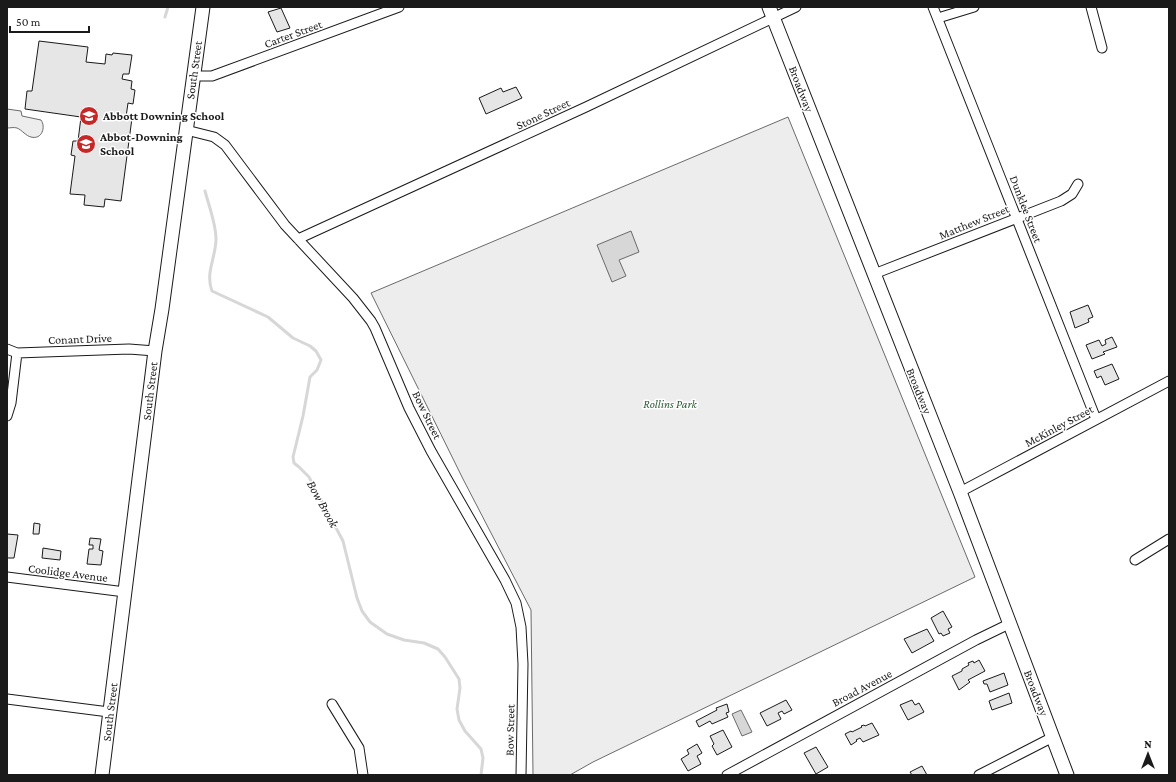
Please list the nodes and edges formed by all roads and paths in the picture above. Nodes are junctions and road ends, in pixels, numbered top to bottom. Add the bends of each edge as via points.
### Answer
1 (203, 7) edge
2 (400, 7) edge
3 (796, 7) edge
4 (933, 7) edge
5 (974, 7) edge
6 (1091, 7) edge
7 (771, 13) edge
8 (938, 18) junction
9 (1102, 48) dead end
10 (193, 76) junction
11 (186, 130) junction
12 (1078, 184) dead end
13 (1016, 218) junction
14 (298, 239) junction
15 (874, 274) junction
16 (7, 349) edge
17 (155, 351) junction
18 (17, 353) junction
19 (1169, 381) edge
20 (7, 416) edge
21 (1096, 419) junction
22 (960, 492) junction
23 (1169, 539) edge
24 (1135, 560) dead end
25 (7, 577) edge
26 (125, 592) junction
27 (1009, 624) junction
28 (7, 699) edge
29 (332, 704) dead end
30 (110, 712) junction
31 (1053, 738) junction
32 (102, 775) edge
33 (363, 775) edge
34 (522, 775) edge
35 (727, 775) edge
36 (979, 775) edge
37 (1067, 775) edge

1 - 10 street, South Street
2 - 10 street, Carter Street via 212,76
3 - 7 street, Stone Street
4 - 8 street, Dunklee Street
5 - 8 street
6 - 9 street
7 - 14 street, Stone Street via 586,107
7 - 15 street, Broadway
8 - 13 street, Dunklee Street
10 - 11 street, South Street
11 - 14 street, Bow Street via 214,137 225,146
11 - 17 street, South Street
12 - 13 street, Matthew Street via 1072,194 1061,201
13 - 15 street, Matthew Street
13 - 21 street, Dunklee Street
14 - 34 street, Bow Street via 353,298 375,328 415,420 516,602 522,627
15 - 22 street, Broadway
16 - 18 street, Conant Drive
17 - 18 street, Conant Drive via 129,349
17 - 26 street, South Street
18 - 20 street
19 - 21 street, McKinley Street
21 - 22 street, McKinley Street
22 - 27 street, Broadway
23 - 24 street
25 - 26 street, Coolidge Avenue
26 - 30 street, South Street
27 - 31 street, Broadway
27 - 35 street, Broad Avenue
28 - 30 street
29 - 33 street via 359,748
30 - 32 street, South Street
31 - 36 street
31 - 37 street, Broadway

